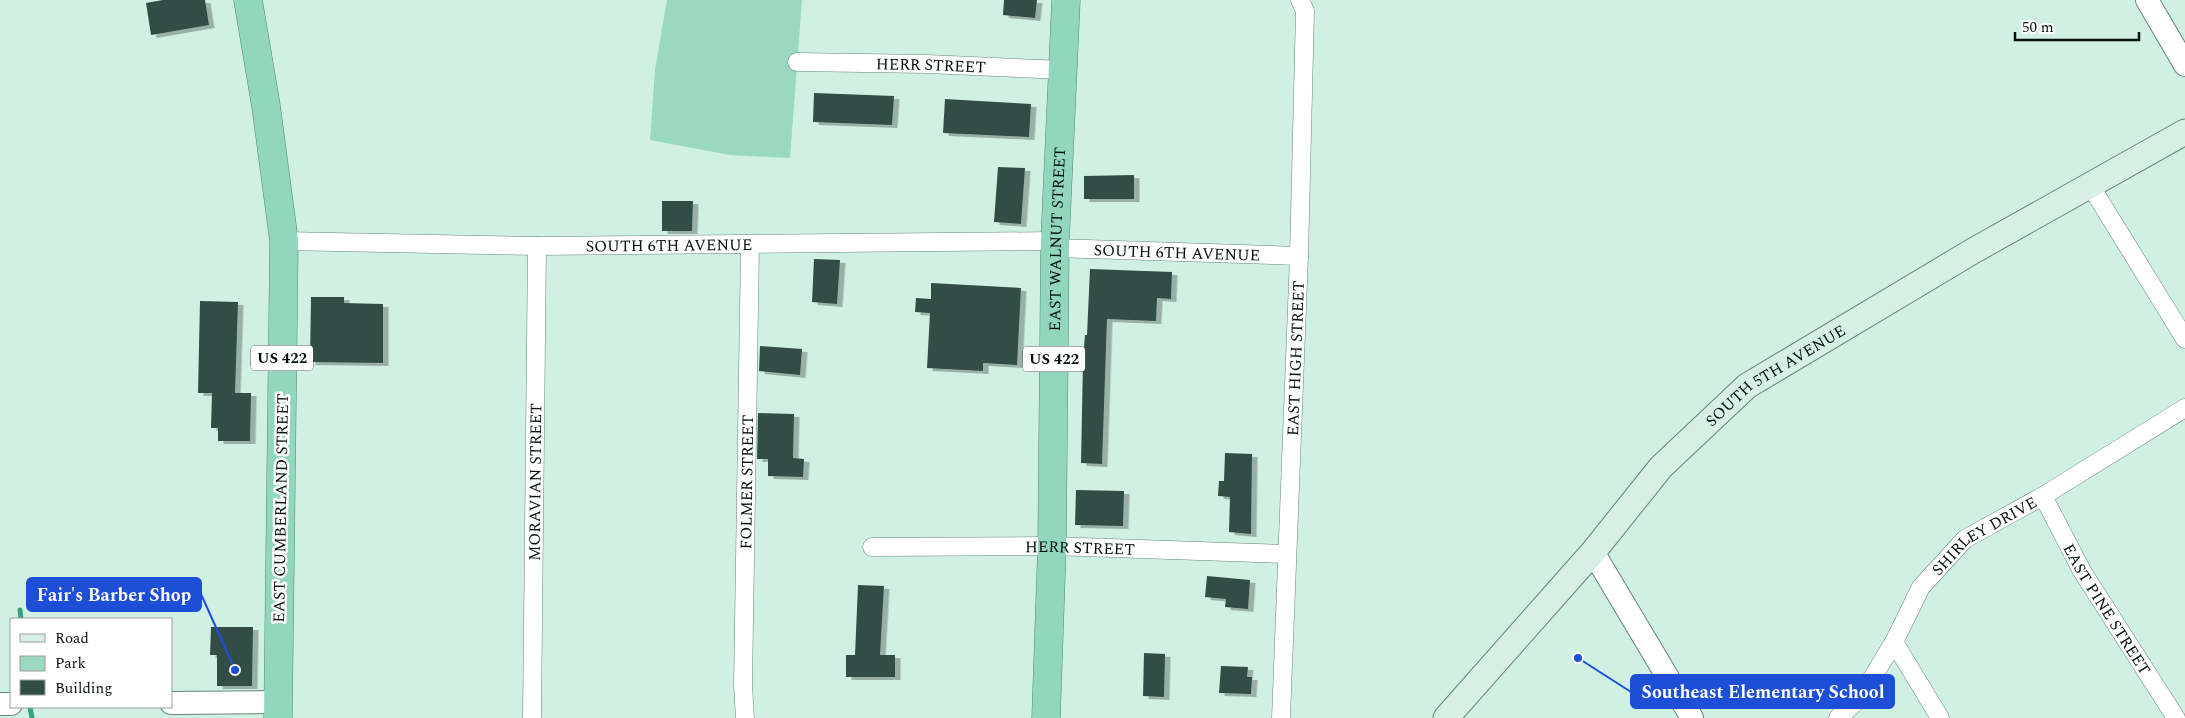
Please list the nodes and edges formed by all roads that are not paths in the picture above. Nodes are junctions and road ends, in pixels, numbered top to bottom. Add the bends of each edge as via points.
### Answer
1 (248, 0) edge
2 (1066, 0) edge
3 (1300, 0) edge
4 (2147, 0) edge
5 (797, 62) dead end
6 (2185, 65) edge
7 (1064, 70) junction
8 (2185, 132) edge
9 (2090, 185) junction
10 (284, 241) junction
11 (750, 245) junction
12 (1055, 245) junction
13 (537, 246) junction
14 (1299, 256) junction
15 (2185, 339) edge
16 (2185, 408) edge
17 (2044, 496) junction
18 (872, 546) dead end
19 (1052, 546) junction
20 (1592, 552) junction
21 (1287, 554) junction
22 (1894, 642) junction
23 (172, 704) edge
24 (282, 713) edge
25 (532, 718) edge
26 (744, 718) edge
27 (1046, 718) edge
28 (1281, 718) edge
29 (1446, 718) edge
30 (1692, 718) edge
31 (1838, 718) edge
32 (1940, 718) edge
33 (2176, 718) edge

1 - 10 highway, EAST CUMBERLAND STREET / US 422
2 - 7 highway, EAST WALNUT STREET / US 422
3 - 14 street, EAST HIGH STREET via 1305,11
4 - 6 street
5 - 7 street, HERR STREET
7 - 12 highway, EAST WALNUT STREET / US 422
8 - 9 main road, SOUTH 5TH AVENUE
9 - 15 street
9 - 20 main road, SOUTH 5TH AVENUE via 1747,386 1661,467
10 - 13 street, SOUTH 6TH AVENUE
10 - 24 highway, EAST CUMBERLAND STREET / US 422
11 - 12 street, SOUTH 6TH AVENUE
11 - 13 street, SOUTH 6TH AVENUE
11 - 26 street, FOLMER STREET
12 - 14 street, SOUTH 6TH AVENUE
12 - 19 highway, EAST WALNUT STREET / US 422
13 - 25 street, MORAVIAN STREET
14 - 21 street, EAST HIGH STREET
16 - 17 street, SHIRLEY DRIVE
17 - 22 street, SHIRLEY DRIVE via 1965,539 1921,587
17 - 33 street, EAST PINE STREET via 2082,571
18 - 19 street, HERR STREET
19 - 21 street, HERR STREET
19 - 27 highway, EAST WALNUT STREET / US 422
20 - 29 main road, SOUTH 5TH AVENUE
20 - 30 street
21 - 28 street, EAST HIGH STREET
22 - 31 street, SHIRLEY DRIVE via 1860,698
22 - 32 street
23 - 24 street

